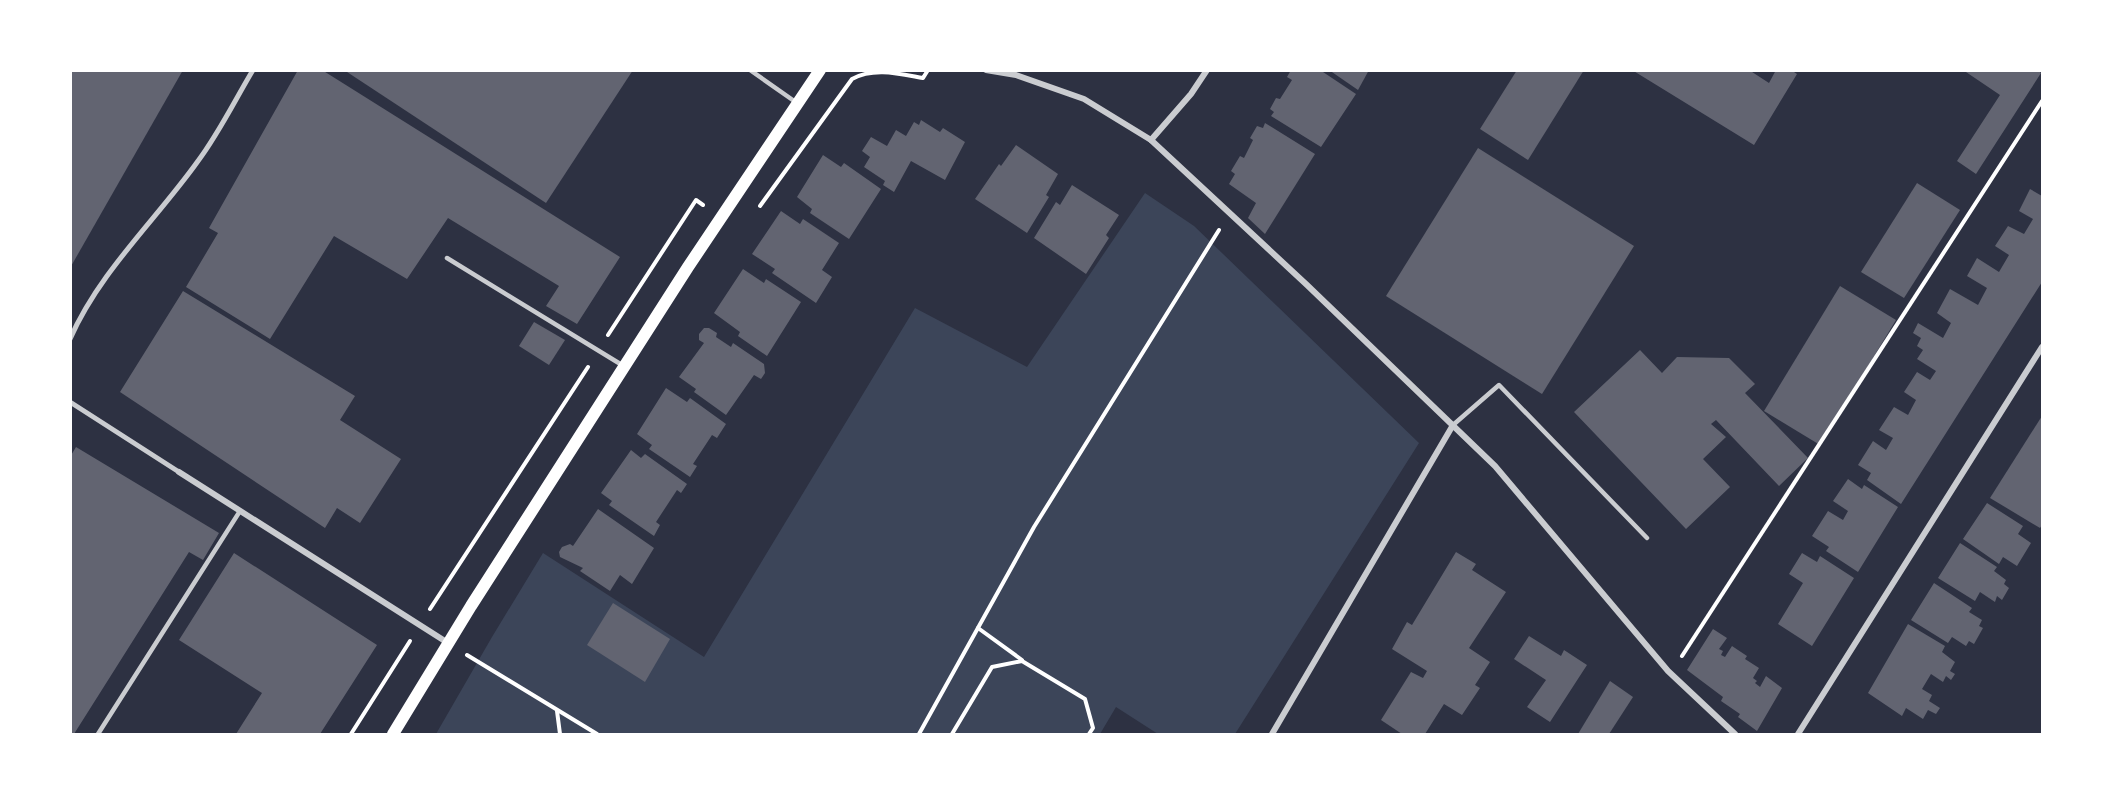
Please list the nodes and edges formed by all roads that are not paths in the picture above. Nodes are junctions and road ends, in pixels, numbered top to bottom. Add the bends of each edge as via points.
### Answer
1 (750, 70) edge
2 (820, 70) edge
3 (986, 70) edge
4 (1207, 70) edge
5 (252, 71) edge
6 (797, 103) junction
7 (1151, 140) junction
8 (447, 258) dead end
9 (70, 339) edge
10 (2043, 347) edge
11 (625, 366) junction
12 (70, 402) edge
13 (1453, 425) junction
14 (179, 472) joint
15 (240, 511) junction
16 (1647, 538) dead end
17 (448, 643) junction
18 (98, 735) edge
19 (393, 735) edge
20 (1272, 735) edge
21 (1735, 735) edge
22 (1798, 735) edge

1 - 6 lane
2 - 6 main road
3 - 7 street via 1016,75 1084,99
4 - 7 street
5 - 9 street via 199,160 104,281
6 - 11 main road
7 - 13 street
8 - 11 lane
10 - 22 street
11 - 17 main road
12 - 14 street
13 - 16 lane via 1498,385
13 - 20 street
13 - 21 street via 1495,466 1668,671
14 - 15 street
15 - 17 street
15 - 18 lane
17 - 19 main road

